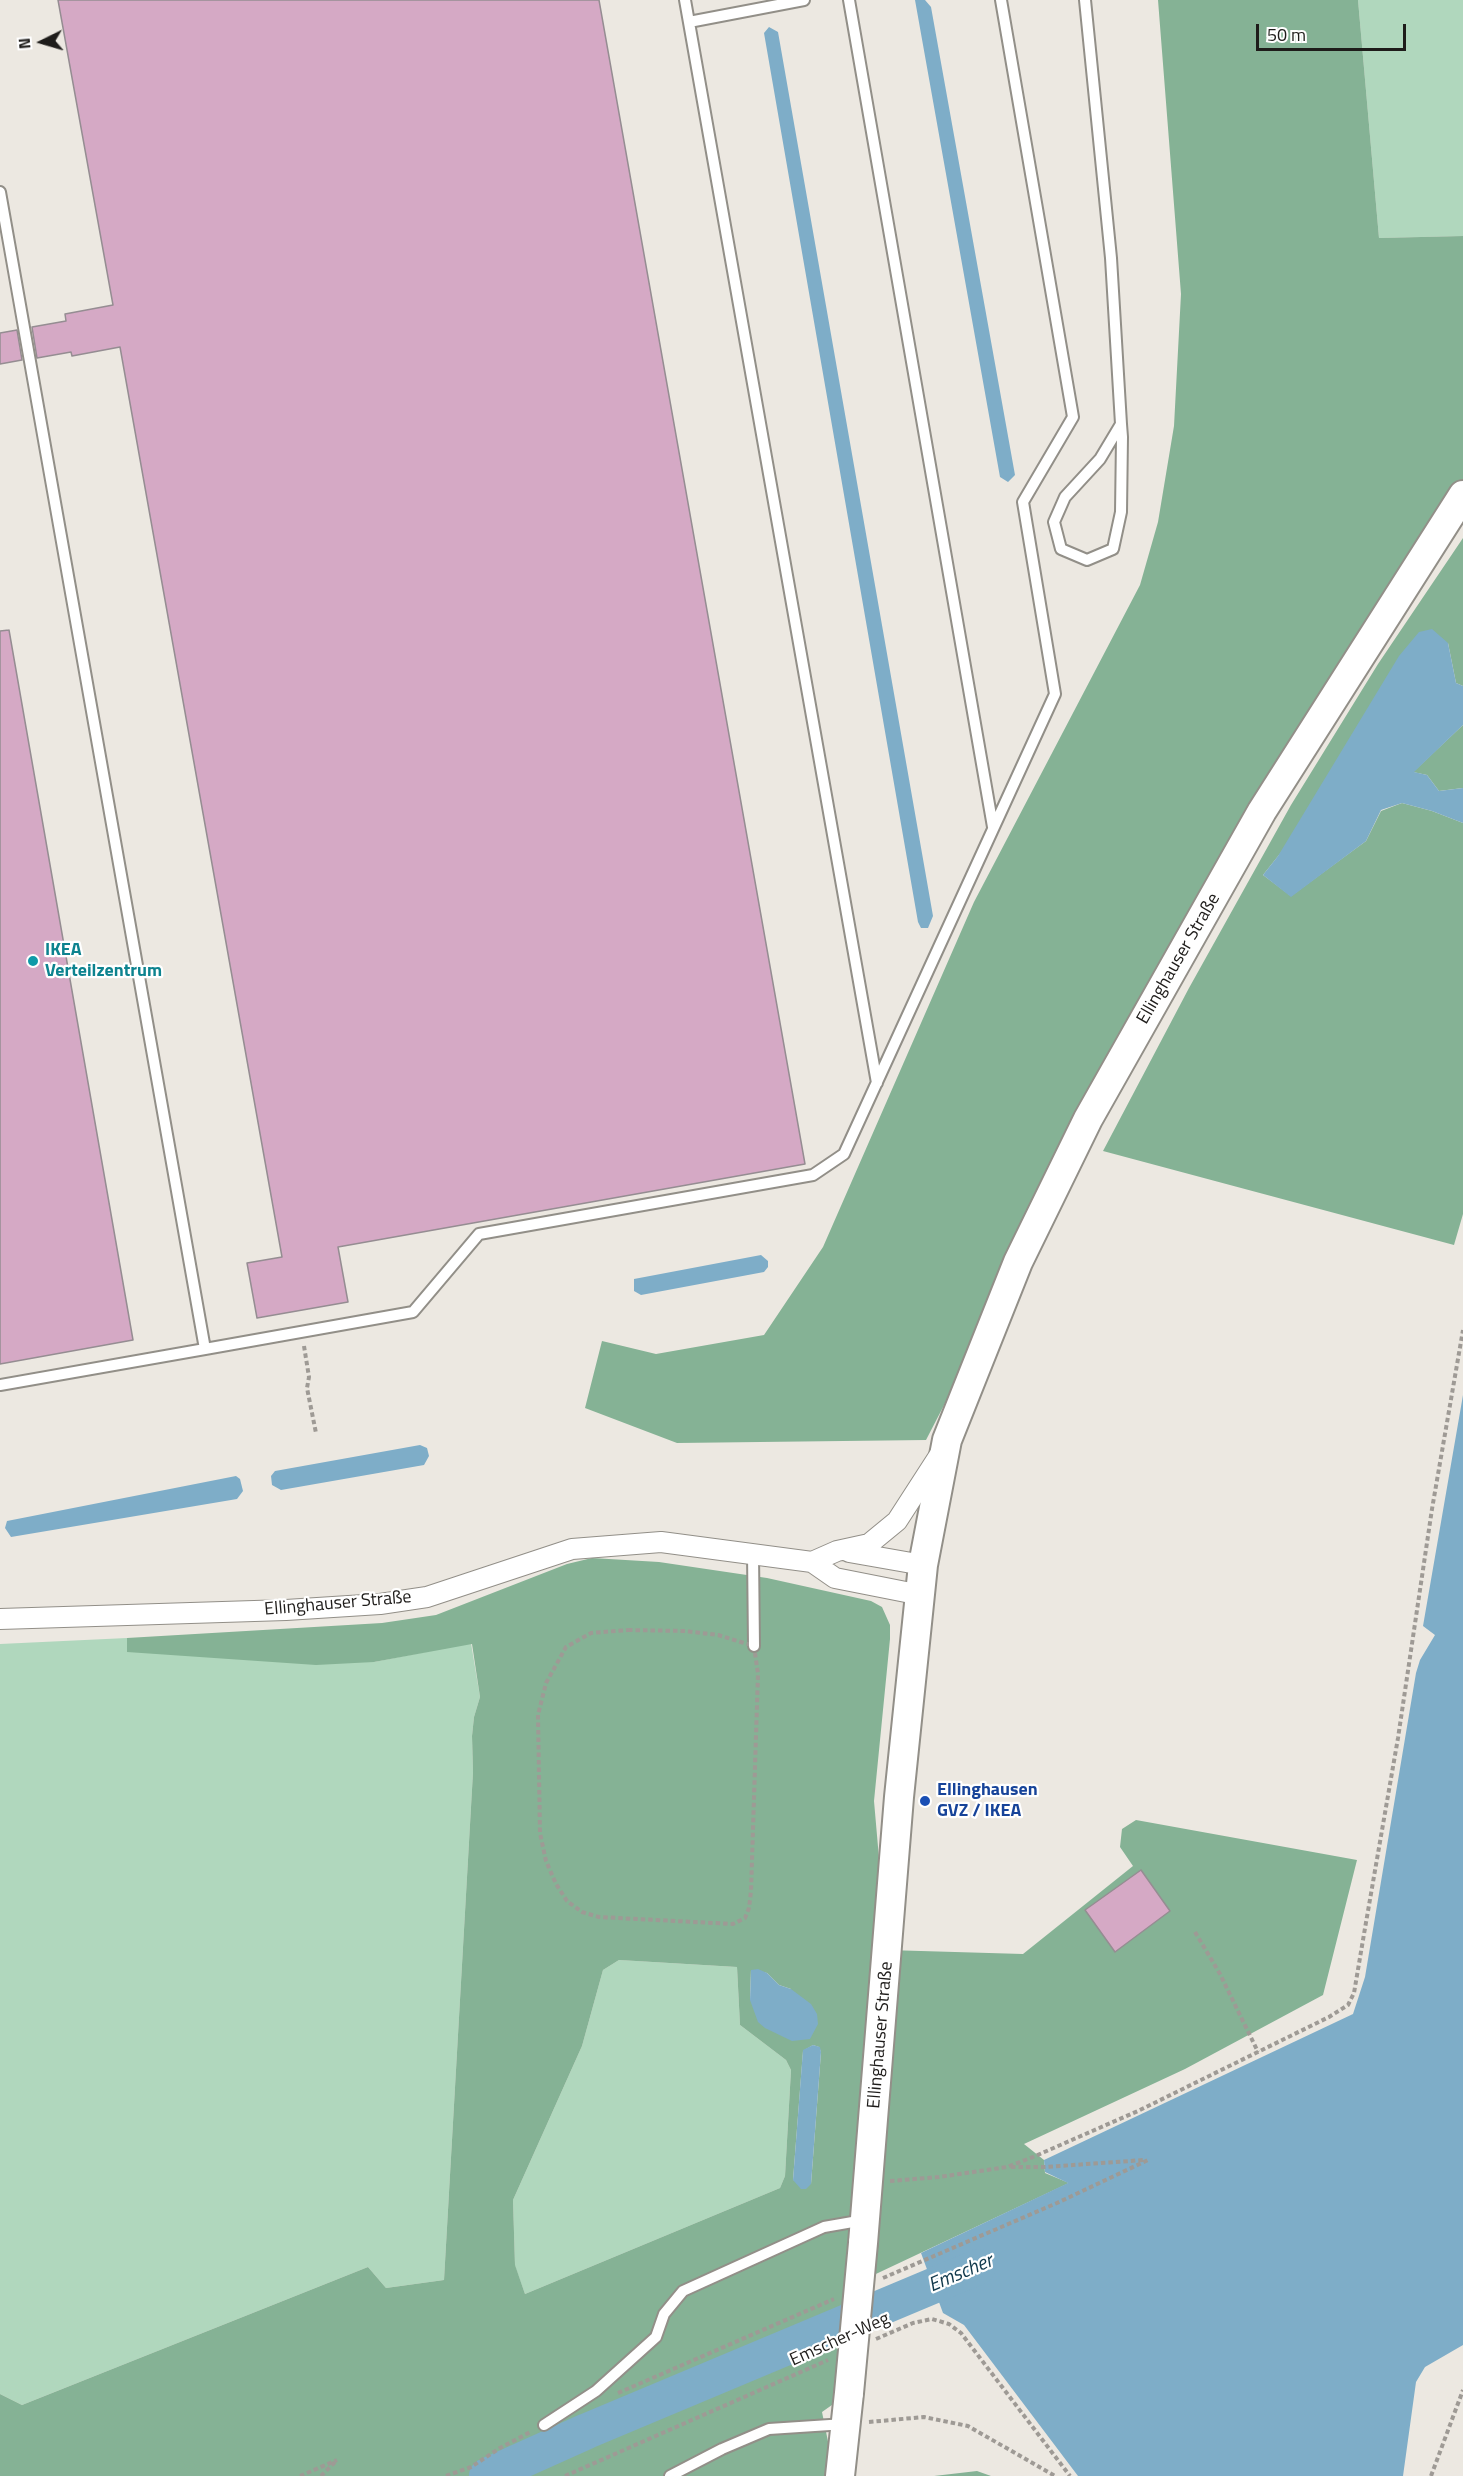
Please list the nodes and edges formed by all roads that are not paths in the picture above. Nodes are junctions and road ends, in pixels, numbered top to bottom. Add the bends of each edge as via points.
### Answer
1 (685, 0) edge
2 (804, 0) edge
3 (849, 0) edge
4 (1001, 0) edge
5 (1085, 0) edge
6 (689, 22) junction
7 (0, 192) edge
8 (1121, 424) junction
9 (1463, 495) edge
10 (993, 827) junction
11 (877, 1084) junction
12 (205, 1349) junction
13 (0, 1385) edge
14 (944, 1449) junction
15 (842, 1551) junction
16 (753, 1553) junction
17 (812, 1562) junction
18 (923, 1565) junction
19 (921, 1595) junction
20 (0, 1619) edge
21 (754, 1646) road end
22 (864, 2231) junction
23 (845, 2424) junction
24 (544, 2425) road end
25 (670, 2476) edge
26 (840, 2476) edge

1 - 6 lane
2 - 6 lane
3 - 10 lane
4 - 10 lane via 1072,417 1023,502 1054,694
5 - 8 lane via 1111,258
6 - 11 lane
7 - 12 lane
8 - 8 lane via 1121,512 1113,549 1087,560 1061,549 1054,522 1065,497 1100,459
9 - 14 main road, Ellinghauser Straße via 1262,812 1088,1119 1018,1262
10 - 11 lane
11 - 12 lane via 844,1154 813,1175 479,1234 413,1312
12 - 13 lane
14 - 15 street, Ellinghauser Straße via 897,1521 868,1544
14 - 18 main road, Ellinghauser Straße
15 - 17 street, Ellinghauser Straße
15 - 18 street, Ellinghauser Straße
16 - 17 street, Ellinghauser Straße
16 - 20 street, Ellinghauser Straße via 661,1542 572,1549 426,1597 380,1604
16 - 21 lane
17 - 19 street, Ellinghauser Straße via 835,1578
18 - 19 main road, Ellinghauser Straße
19 - 22 main road, Ellinghauser Straße via 899,1797
22 - 23 main road, Ellinghauser Straße, bridge
22 - 24 lane via 824,2227 683,2291 664,2314 656,2337 596,2391
23 - 25 lane via 769,2429
23 - 26 main road, Ellinghauser Straße

